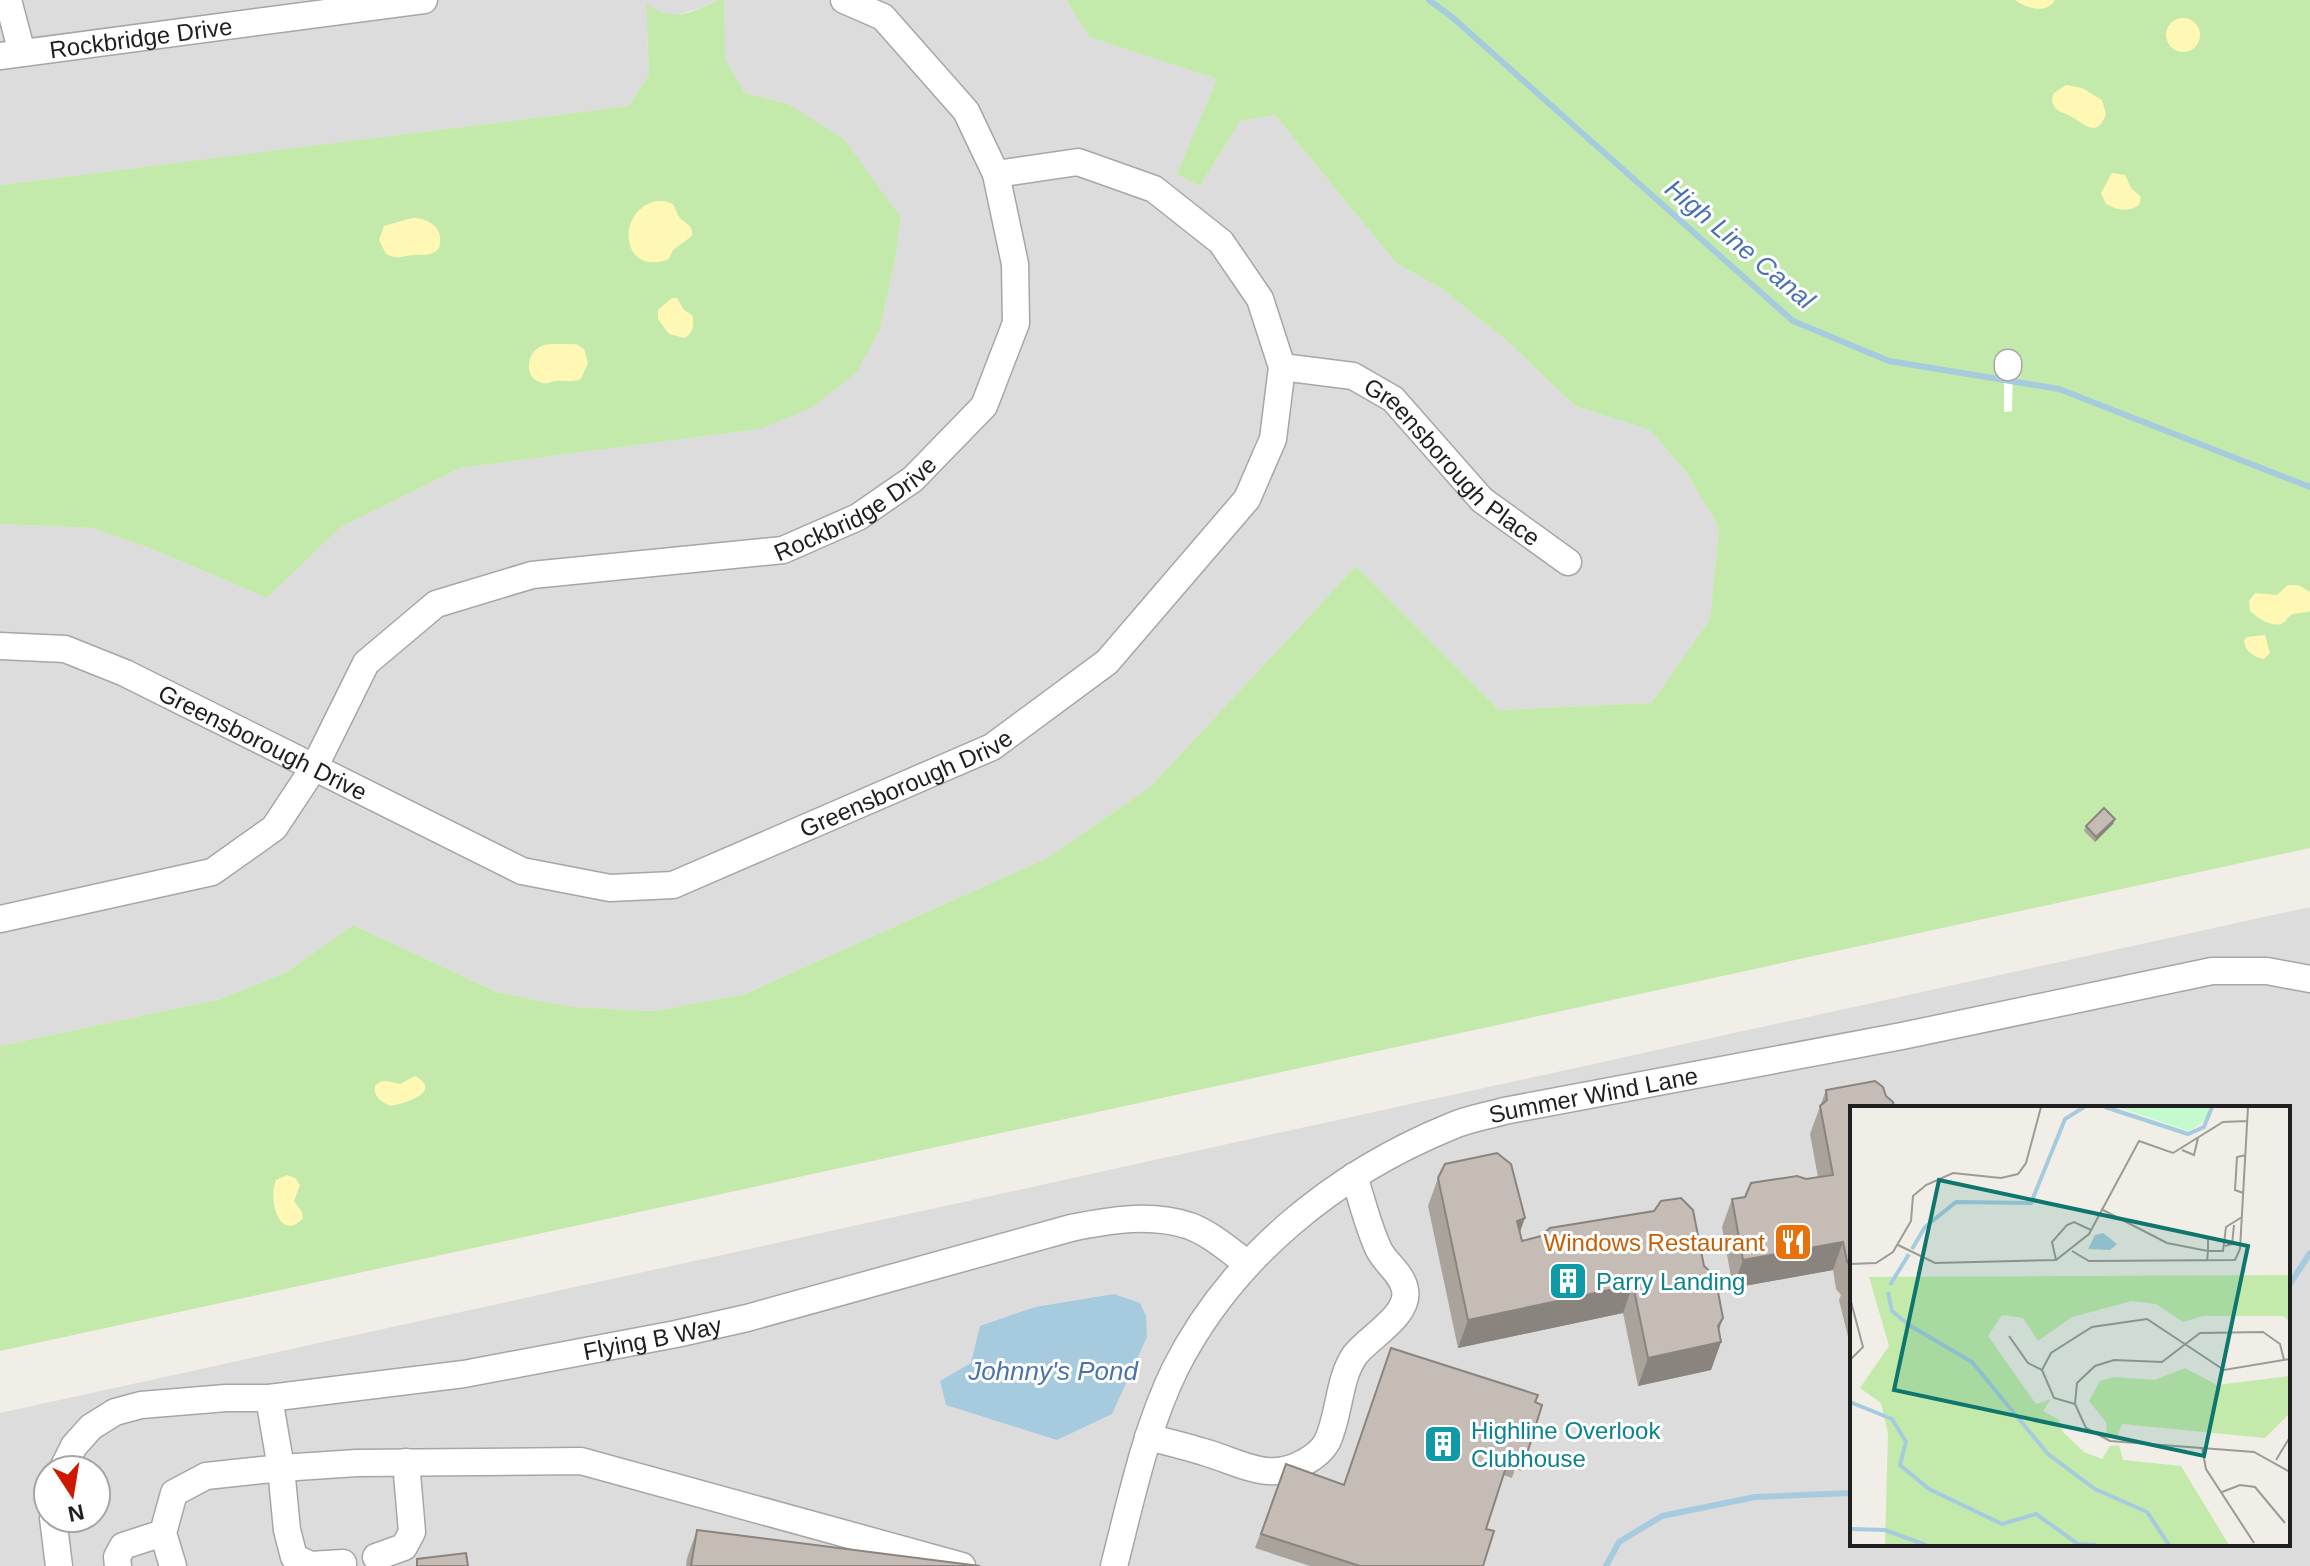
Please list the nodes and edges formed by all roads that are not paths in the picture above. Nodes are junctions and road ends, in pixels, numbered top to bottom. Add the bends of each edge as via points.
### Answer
1 (8, 0) edge
2 (424, 0) edge
3 (844, 0) edge
4 (11, 55) edge
5 (996, 174) junction
6 (1282, 367) junction
7 (1568, 562) dead end
8 (0, 646) edge
9 (315, 766) junction
10 (0, 919) edge
11 (2310, 979) edge
12 (1354, 1176) junction
13 (1248, 1264) junction
14 (269, 1398) junction
15 (1148, 1437) junction
16 (70, 1454) edge
17 (406, 1462) junction
18 (281, 1468) junction
19 (163, 1533) junction
20 (55, 1534) edge
21 (376, 1557) dead end
22 (343, 1563) dead end
23 (59, 1566) edge
24 (118, 1566) edge
25 (173, 1566) edge
26 (962, 1566) edge
27 (1114, 1566) edge

1 - 4 street
2 - 4 street, Rockbridge Drive
3 - 5 street, Rockbridge Drive via 883,17 966,111
5 - 6 street, Greensborough Drive via 1078,162 1154,189 1221,242 1260,299
5 - 9 street, Rockbridge Drive via 1015,264 1016,323 984,406 913,479 858,517 783,550 532,575 436,604 366,663
6 - 7 street, Greensborough Place via 1353,376 1393,399 1482,500
6 - 9 street, Greensborough Drive via 1273,439 1247,499 1107,662 992,747 673,885 610,888 522,871
8 - 9 street, Greensborough Drive via 65,649
9 - 10 street, Rockbridge Drive via 274,828 212,872
11 - 12 street, Summer Wind Lane via 2267,971 2212,971 1504,1111 1455,1125
12 - 13 street, Summer Wind Lane via 1314,1203
12 - 15 street via 1372,1234 1400,1276 1406,1299 1399,1313 1352,1359 1327,1443 1317,1455 1279,1471 1237,1465
13 - 14 street, Flying B Way via 1190,1226 1112,1219 676,1334 464,1374
13 - 15 street, Summer Wind Lane via 1176,1368
14 - 16 street, Flying B Way via 141,1405 115,1412 91,1427
14 - 18 street
15 - 27 street, Summer Wind Lane
17 - 18 street
17 - 21 street via 412,1532 404,1547
17 - 26 street via 581,1461
18 - 19 street via 206,1476 174,1493
18 - 22 street via 294,1557 310,1565
19 - 24 street via 123,1546
19 - 25 street
20 - 23 street

